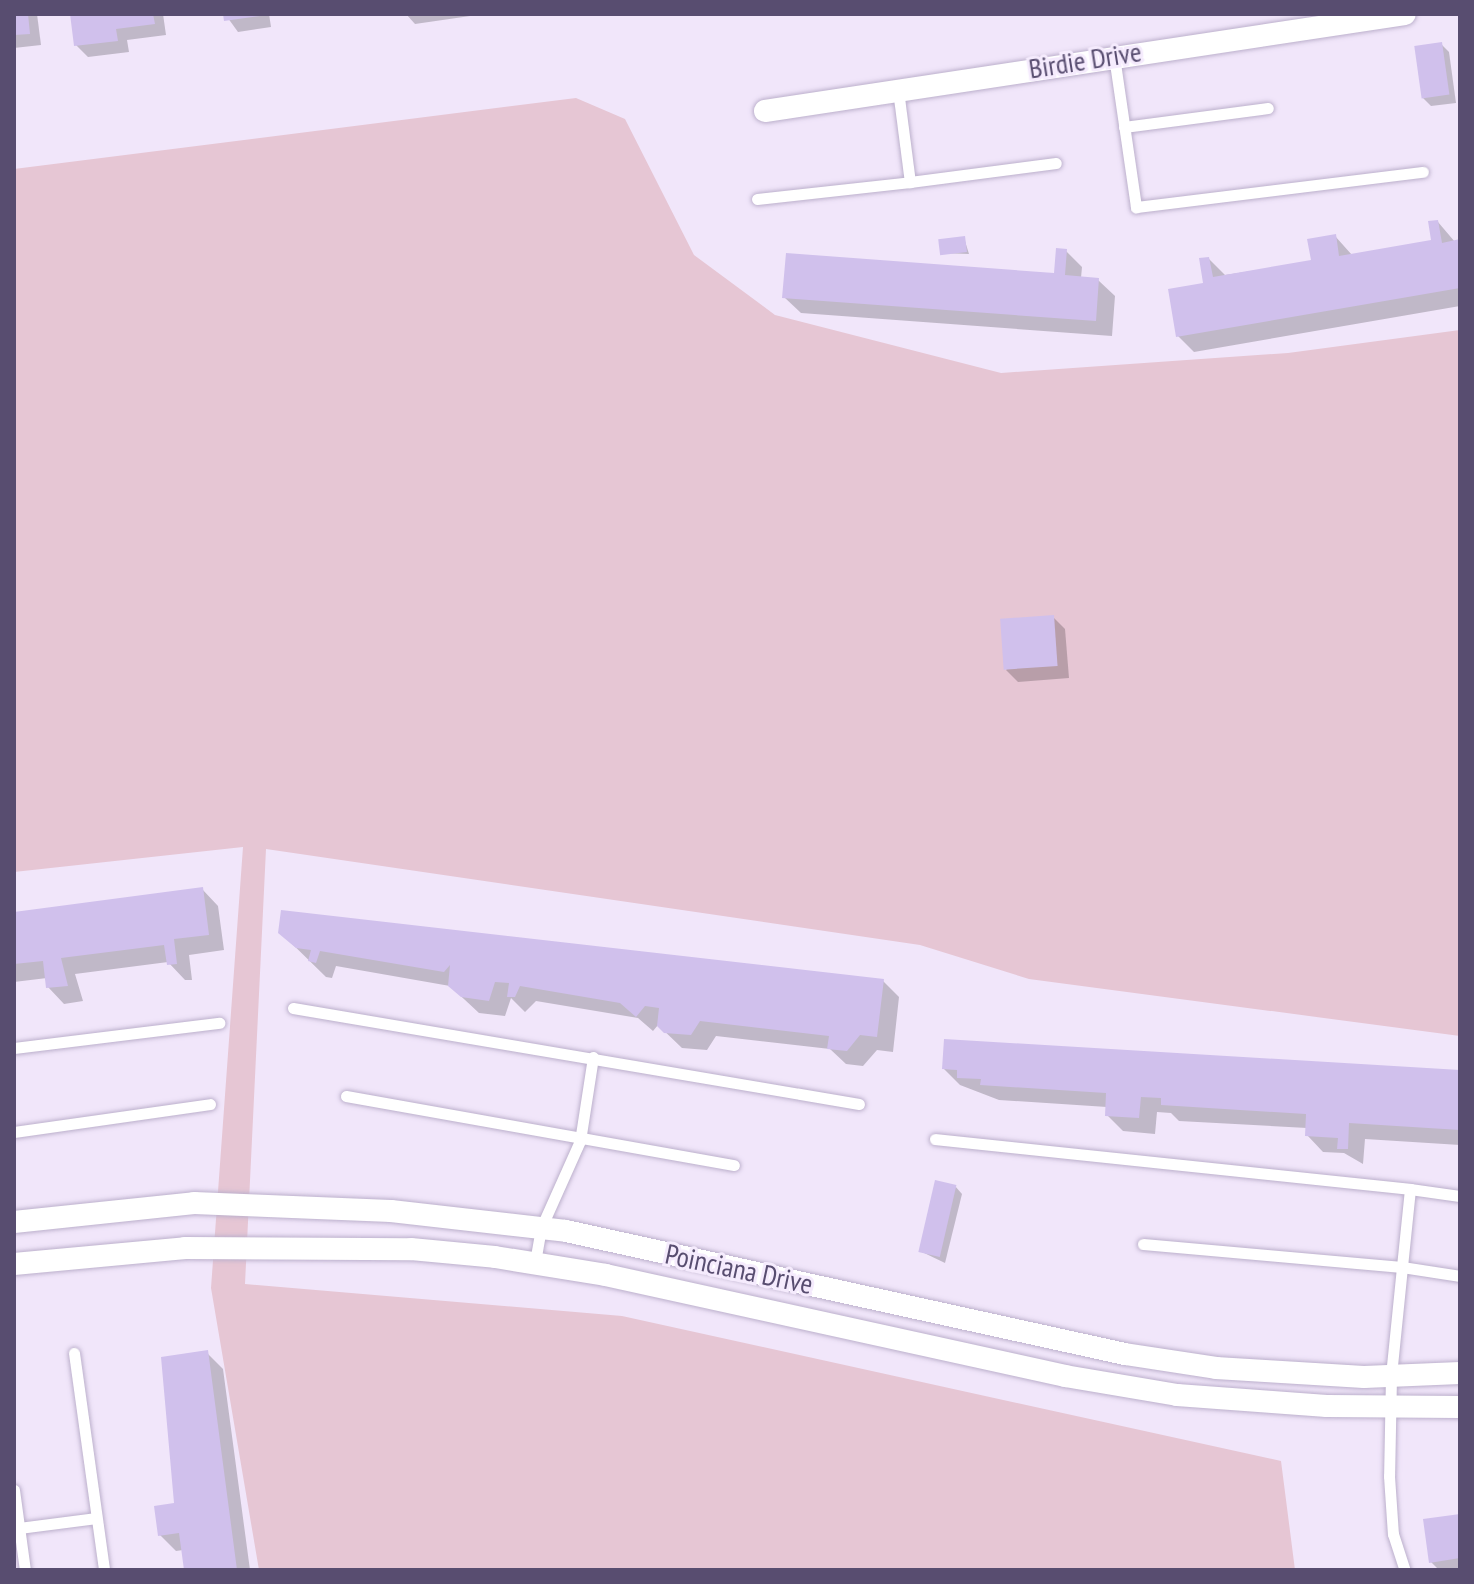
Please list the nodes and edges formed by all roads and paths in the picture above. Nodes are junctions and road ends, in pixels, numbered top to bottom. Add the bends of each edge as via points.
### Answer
1 (1405, 14) edge
2 (1114, 55) junction
3 (898, 89) junction
4 (1268, 108) dead end
5 (765, 111) dead end
6 (1124, 127) junction
7 (1056, 163) dead end
8 (1423, 172) dead end
9 (910, 182) junction
10 (757, 199) dead end
11 (293, 1008) dead end
12 (219, 1023) dead end
13 (14, 1048) edge
14 (593, 1057) junction
15 (346, 1096) dead end
16 (210, 1104) dead end
17 (859, 1104) dead end
18 (14, 1132) edge
19 (935, 1139) dead end
20 (580, 1141) junction
21 (734, 1165) dead end
22 (1410, 1189) junction
23 (1460, 1196) edge
24 (14, 1222) edge
25 (541, 1228) junction
26 (1143, 1244) dead end
27 (535, 1262) junction
28 (14, 1264) edge
29 (1402, 1267) junction
30 (1460, 1276) edge
31 (74, 1353) dead end
32 (1460, 1373) edge
33 (1391, 1376) junction
34 (1460, 1407) edge
35 (1391, 1408) junction
36 (14, 1490) edge
37 (96, 1518) junction
38 (19, 1528) junction
39 (25, 1570) edge
40 (104, 1570) edge
41 (1405, 1570) edge

1 - 2 street, Birdie Drive
2 - 3 street, Birdie Drive
2 - 6 lane
3 - 5 street, Birdie Drive
3 - 9 lane
4 - 6 lane
6 - 8 lane via 1136,207
7 - 9 lane
9 - 10 lane
11 - 14 lane
12 - 13 lane
14 - 17 lane
14 - 20 lane
15 - 20 lane
16 - 18 lane
19 - 22 lane
20 - 21 lane
20 - 25 lane
22 - 23 lane
22 - 29 lane
24 - 25 street, Poinciana Drive via 194,1203 391,1211
25 - 27 lane
25 - 33 street, Poinciana Drive via 1125,1354 1216,1368
26 - 29 lane
27 - 28 street, Poinciana Drive via 411,1249 246,1247
27 - 35 street, Poinciana Drive via 1079,1379 1177,1395
29 - 30 lane
29 - 33 lane
31 - 37 lane
32 - 33 street, Poinciana Drive
33 - 35 lane
34 - 35 street, Poinciana Drive
35 - 41 lane via 1393,1534
36 - 38 lane
37 - 38 lane
37 - 40 lane
38 - 39 lane

